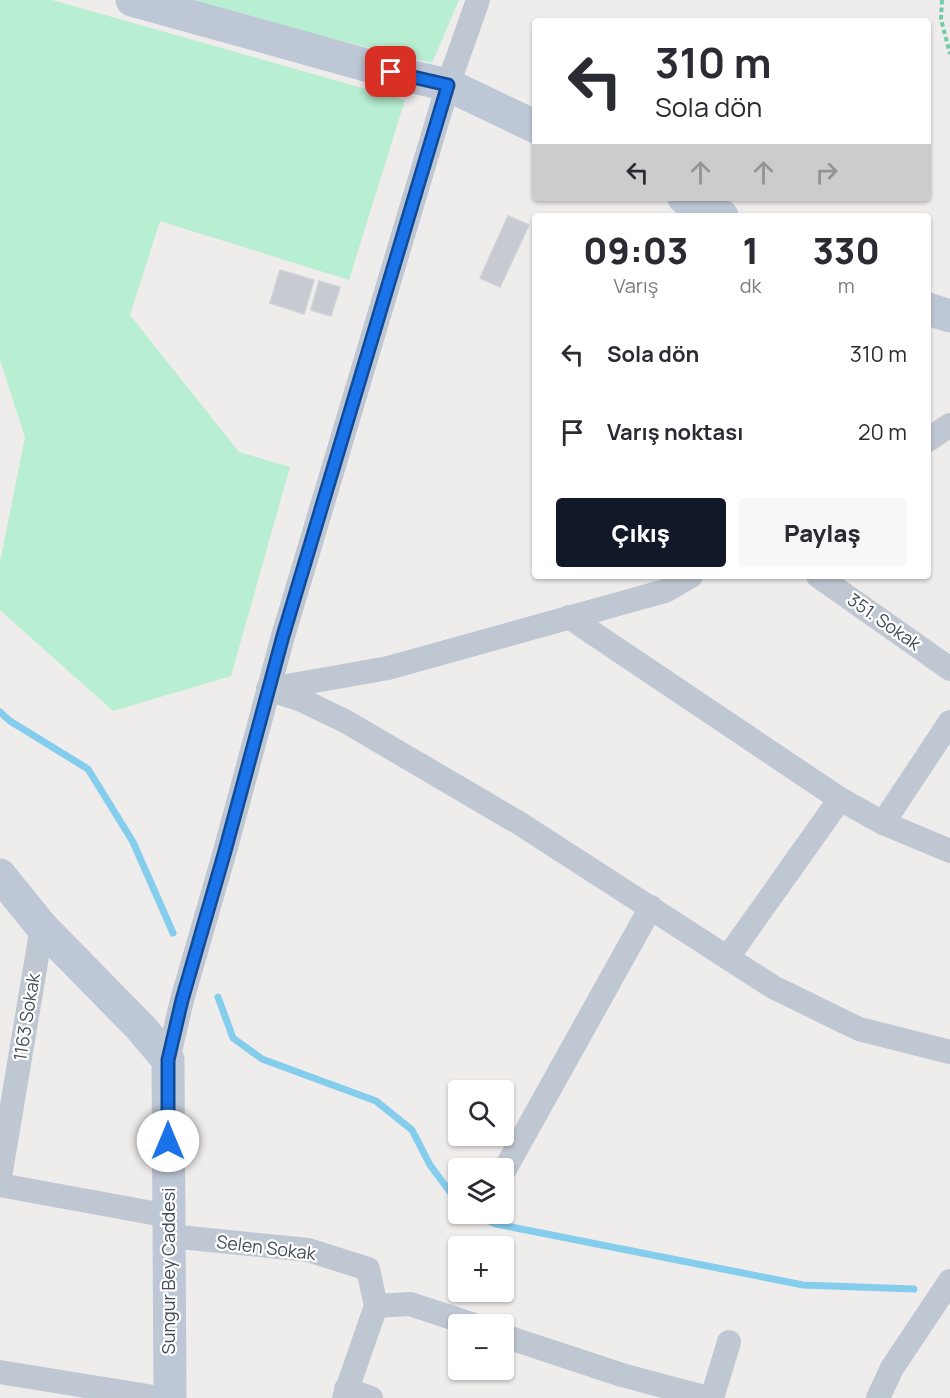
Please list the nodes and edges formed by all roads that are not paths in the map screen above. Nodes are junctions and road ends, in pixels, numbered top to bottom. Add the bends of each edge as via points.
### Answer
1 (132, 0) edge
2 (478, 0) edge
3 (448, 85) junction
4 (532, 125) edge
5 (690, 201) edge
6 (716, 213) edge
7 (931, 310) edge
8 (950, 316) edge
9 (950, 424) edge
10 (931, 438) edge
11 (686, 579) edge
12 (822, 579) edge
13 (569, 617) junction
14 (950, 669) edge
15 (268, 689) junction
16 (950, 722) edge
17 (840, 799) junction
18 (883, 823) junction
19 (950, 850) edge
20 (0, 875) edge
21 (651, 908) junction
22 (42, 927) junction
23 (728, 957) junction
24 (950, 1052) edge
25 (168, 1060) junction
26 (511, 1158) edge
27 (0, 1177) edge
28 (0, 1185) edge
29 (169, 1226) junction
30 (950, 1281) edge
31 (376, 1306) junction
32 (448, 1316) edge
33 (514, 1339) edge
34 (729, 1342) dead end
35 (0, 1372) edge
36 (345, 1394) edge
37 (160, 1398) edge
38 (170, 1398) edge
39 (371, 1398) edge
40 (710, 1398) edge
41 (878, 1398) edge

1 - 3 street
2 - 3 street, Sungur Bey Caddesi
3 - 4 street
3 - 15 street, Sungur Bey Caddesi
5 - 6 street
7 - 8 street
9 - 10 street
11 - 13 street via 665,591
12 - 14 street, 351. Sokak
13 - 15 street via 388,668
13 - 17 street
15 - 21 street via 345,720 519,823
15 - 25 street, Sungur Bey Caddesi
16 - 18 street
17 - 18 street
17 - 23 street
18 - 19 street
20 - 22 street
21 - 23 street
21 - 26 street
22 - 25 street
22 - 27 street, 1163 Sokak
23 - 24 street via 774,987 859,1029
25 - 29 street, Sungur Bey Caddesi
28 - 29 street
29 - 31 street, Selen Sokak via 308,1250 368,1269
29 - 38 street, Sungur Bey Caddesi
30 - 41 street via 892,1368
31 - 32 street via 410,1304
31 - 36 street
33 - 40 street via 622,1375
34 - 40 street
35 - 37 street
36 - 39 street

